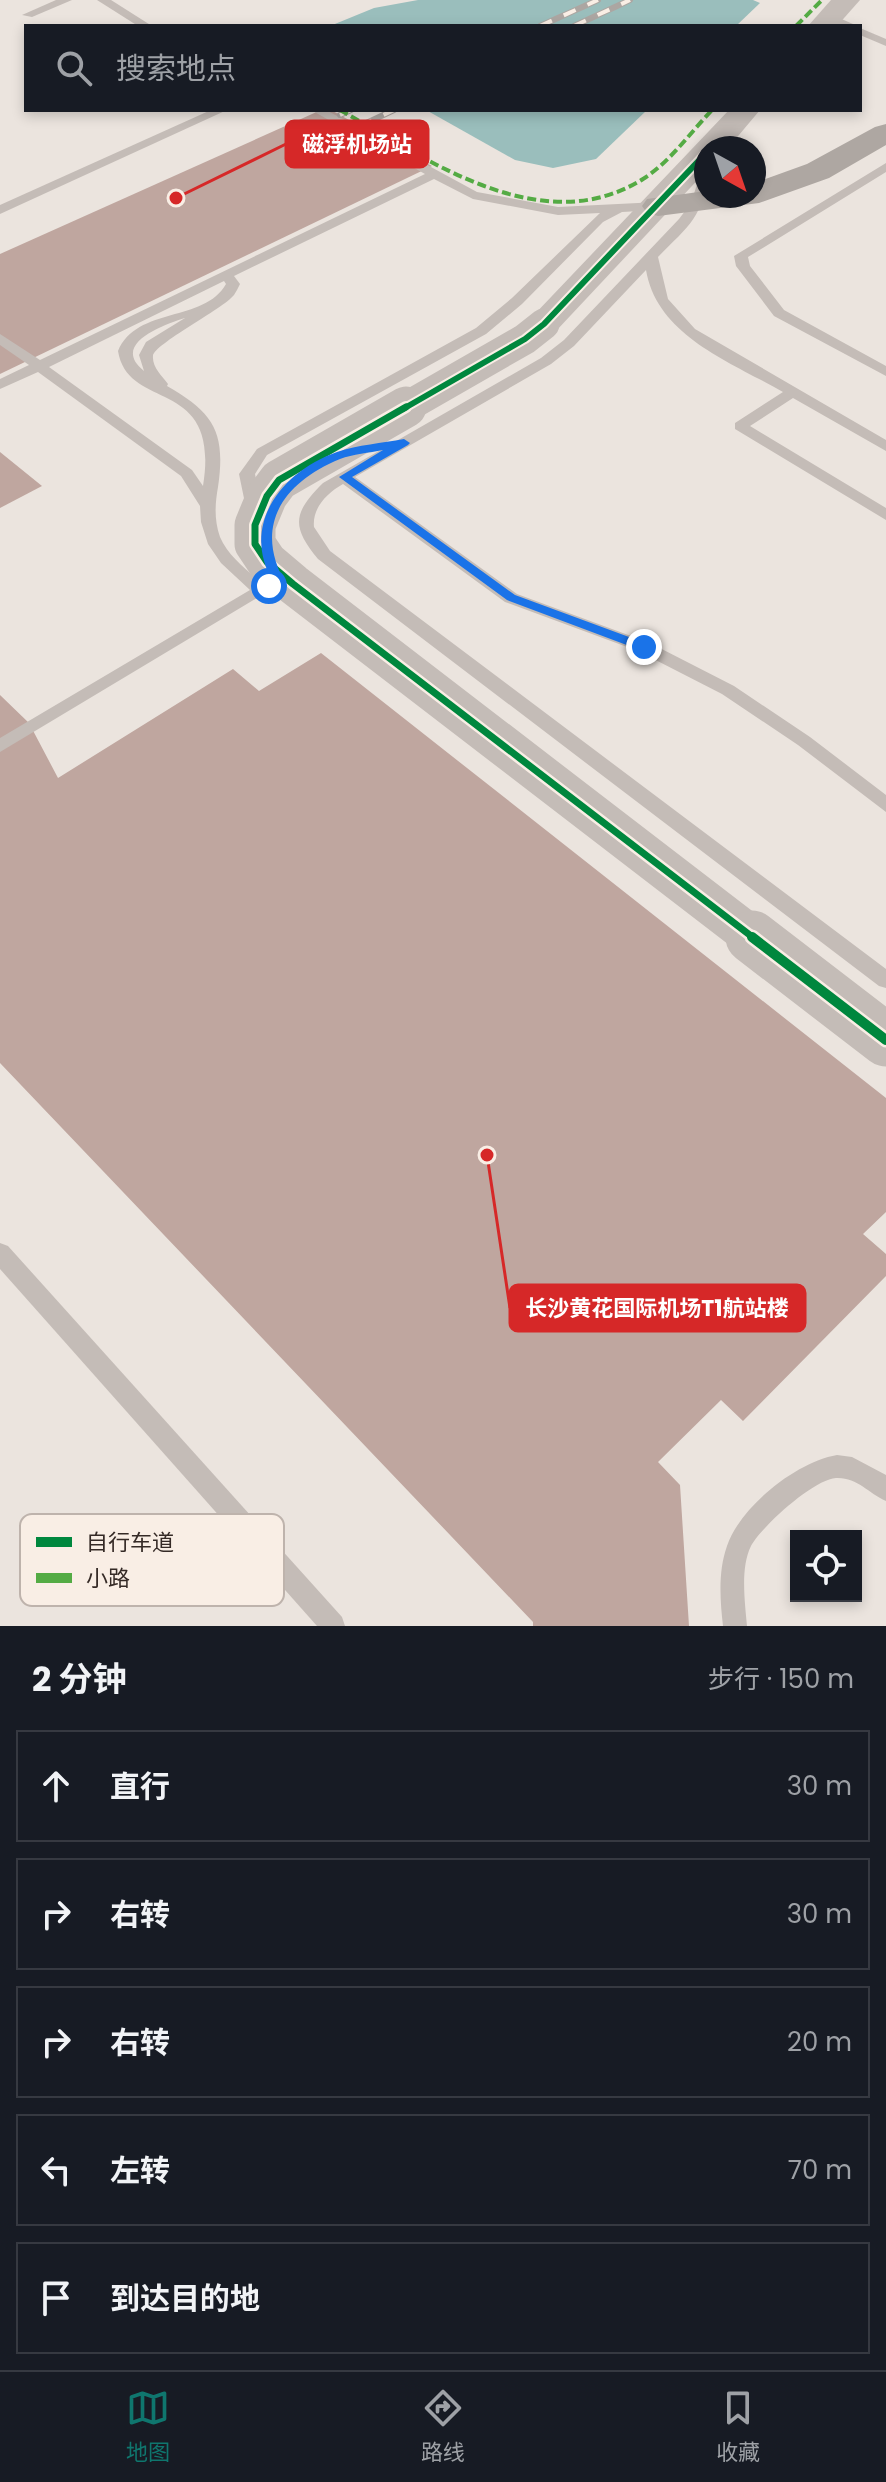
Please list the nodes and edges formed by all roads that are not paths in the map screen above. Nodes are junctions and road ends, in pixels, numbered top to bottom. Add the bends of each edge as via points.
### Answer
1 (66, 0) edge
2 (103, 0) edge
3 (28, 15) dead end
4 (143, 24) edge
5 (862, 32) edge
6 (886, 43) edge
7 (217, 112) edge
8 (321, 112) edge
9 (743, 112) edge
10 (886, 133) edge
11 (722, 136) edge
12 (694, 167) edge
13 (886, 167) edge
14 (432, 175) junction
15 (766, 190) edge
16 (694, 192) edge
17 (694, 199) edge
18 (658, 206) junction
19 (619, 208) junction
20 (0, 210) edge
21 (651, 257) junction
22 (226, 274) junction
23 (203, 309) junction
24 (0, 338) edge
25 (38, 366) junction
26 (886, 372) edge
27 (0, 385) edge
28 (164, 389) junction
29 (793, 392) junction
30 (404, 443) junction
31 (886, 446) edge
32 (344, 477) junction
33 (209, 508) junction
34 (886, 515) edge
35 (264, 539) junction
36 (281, 586) junction
37 (261, 590) junction
38 (0, 746) edge
39 (886, 805) edge
40 (886, 980) edge
41 (886, 1020) edge
42 (886, 1040) edge
43 (886, 1054) edge
44 (0, 1253) edge
45 (886, 1489) edge
46 (233, 1514) edge
47 (284, 1571) edge
48 (333, 1626) edge
49 (735, 1626) edge

1 - 3 lane
2 - 4 lane
5 - 6 lane
7 - 20 lane
8 - 14 lane
9 - 11 street
10 - 15 highway via 818,171
12 - 18 street
13 - 26 lane via 741,256 779,313
14 - 19 lane via 473,195 522,205 558,211
14 - 22 lane
16 - 18 highway
17 - 21 lane
18 - 19 lane
18 - 42 street, bridge via 525,339 279,480 262,502 253,529 259,553
19 - 35 lane via 598,219 481,331 262,452 247,474
21 - 29 lane via 653,283 664,308 690,332
21 - 30 lane via 546,361
22 - 23 lane via 233,284 227,295
22 - 25 lane
23 - 28 lane via 151,345 146,355
23 - 28 lane via 172,317 128,342 127,365
24 - 25 lane
25 - 27 lane
25 - 33 lane via 187,473
28 - 33 lane via 204,419 214,442
29 - 31 lane
29 - 34 lane via 740,426
30 - 32 lane
30 - 35 lane via 340,455 311,469 285,491
32 - 39 lane via 511,598 644,647 728,690
32 - 40 lane via 310,504 303,521 324,555
33 - 37 lane via 210,534 223,555
35 - 36 lane
35 - 41 lane via 299,576
36 - 37 lane
36 - 43 lane
37 - 38 lane
44 - 46 lane
45 - 49 lane via 865,1471 832,1465 791,1486 741,1540 731,1595
47 - 48 lane

